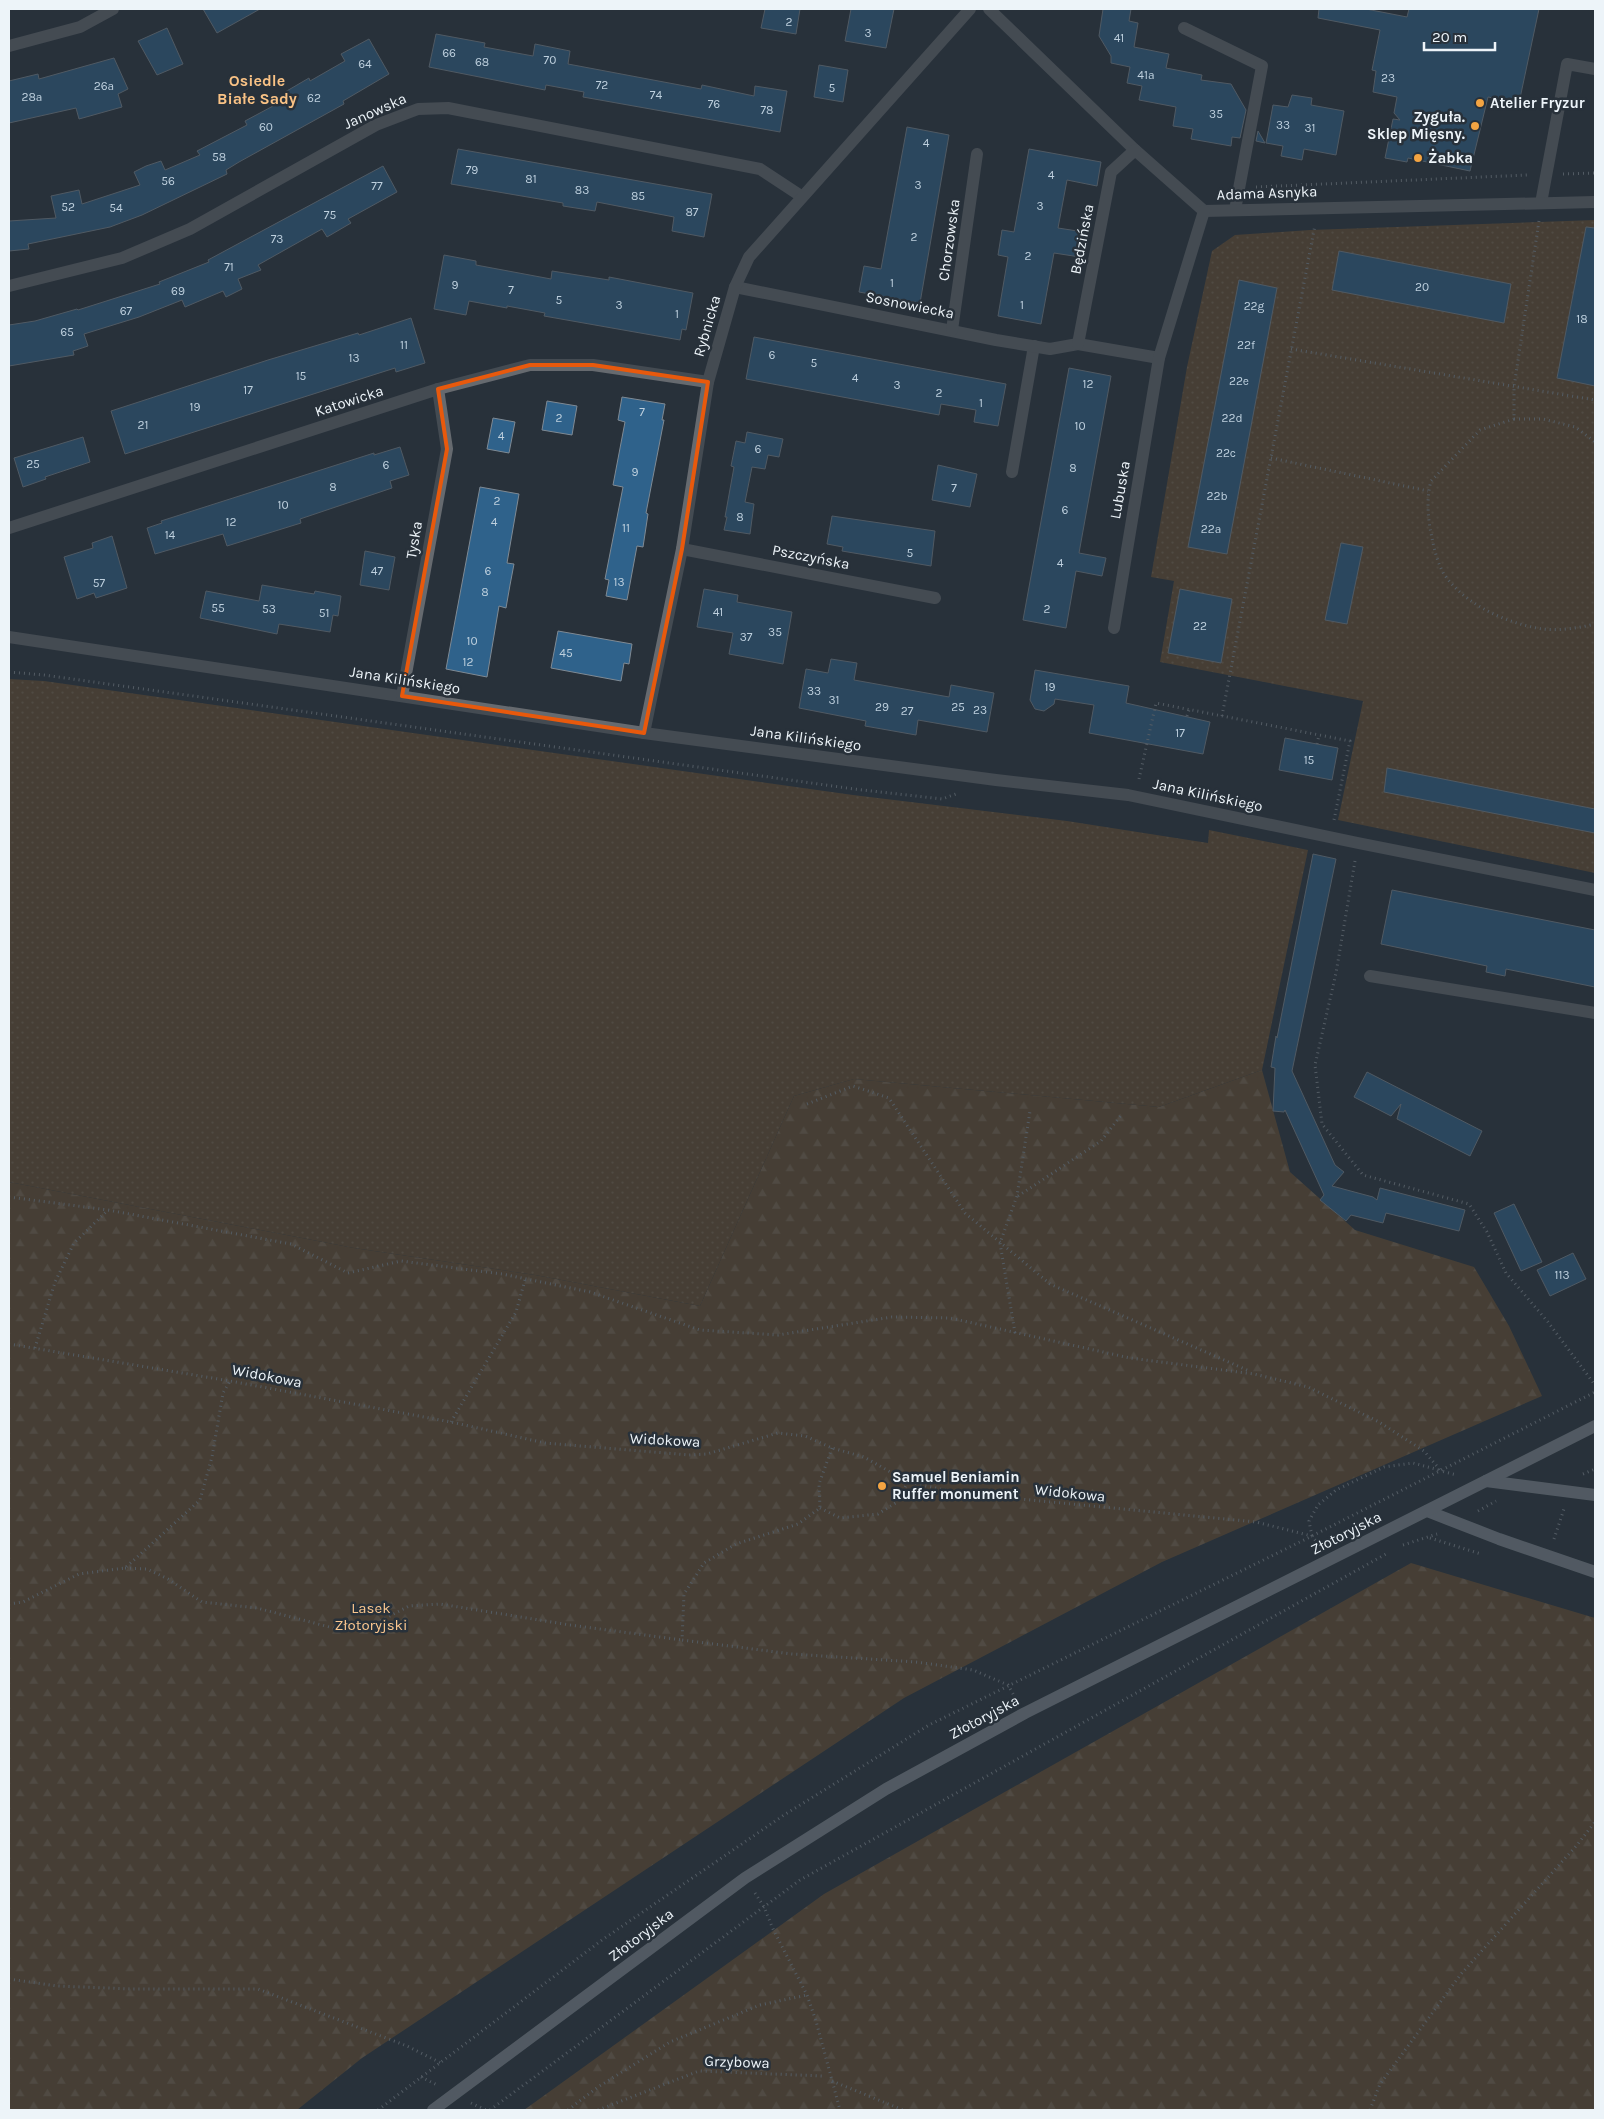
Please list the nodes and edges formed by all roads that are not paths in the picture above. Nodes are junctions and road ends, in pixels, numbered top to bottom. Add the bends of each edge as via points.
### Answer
1 (113, 9) edge
2 (970, 9) edge
3 (989, 9) edge
4 (1184, 28) dead end
5 (9, 46) edge
6 (1595, 69) edge
7 (1135, 150) junction
8 (977, 154) dead end
9 (801, 196) junction
10 (1595, 202) edge
11 (1541, 203) junction
12 (1235, 210) junction
13 (1204, 211) junction
14 (9, 286) edge
15 (736, 287) junction
16 (952, 330) junction
17 (1078, 344) junction
18 (1034, 346) junction
19 (1159, 358) junction
20 (708, 382) junction
21 (438, 389) junction
22 (1012, 472) dead end
23 (9, 528) edge
24 (682, 549) junction
25 (935, 598) dead end
26 (1114, 628) dead end
27 (9, 637) edge
28 (402, 696) junction
29 (644, 733) junction
30 (1595, 890) edge
31 (1370, 976) dead end
32 (1595, 1013) edge
33 (1595, 1426) edge
34 (1486, 1481) junction
35 (1595, 1495) edge
36 (1427, 1511) junction
37 (1595, 1572) edge
38 (433, 2110) edge

1 - 5 street via 80,27
2 - 9 street, Rybnicka
3 - 7 street, Adama Asnyka
4 - 12 street via 1262,66
6 - 11 street via 1567,64
7 - 13 street, Adama Asnyka
7 - 17 street, Będzińska via 1111,172
8 - 16 street, Chorzowska
9 - 14 street, Janowska via 760,169 448,108 418,110 376,125 190,229 122,258
9 - 15 street, Rybnicka via 750,256
10 - 11 street, Adama Asnyka
11 - 12 street, Adama Asnyka
12 - 13 street, Adama Asnyka
13 - 19 street, Lubuska
15 - 16 street, Sosnowiecka
15 - 20 street, Rybnicka
16 - 18 street, Sosnowiecka
17 - 18 street, Sosnowiecka via 1050,349
17 - 19 street
18 - 22 street
19 - 26 street, Lubuska
20 - 21 street, Katowicka via 593,365 530,365
20 - 24 street, Rybnicka
21 - 23 street, Katowicka
21 - 28 street, Tyska via 446,449
24 - 25 street, Pszczyńska
24 - 29 street, Rybnicka
27 - 28 street, Jana Kilińskiego
28 - 29 street, Jana Kilińskiego
29 - 30 street, Jana Kilińskiego via 1136,797
31 - 32 street
33 - 34 street, Złotoryjska
34 - 35 street
34 - 36 street, Złotoryjska
36 - 37 street
36 - 38 street, Złotoryjska via 1025,1713 886,1789 745,1878

